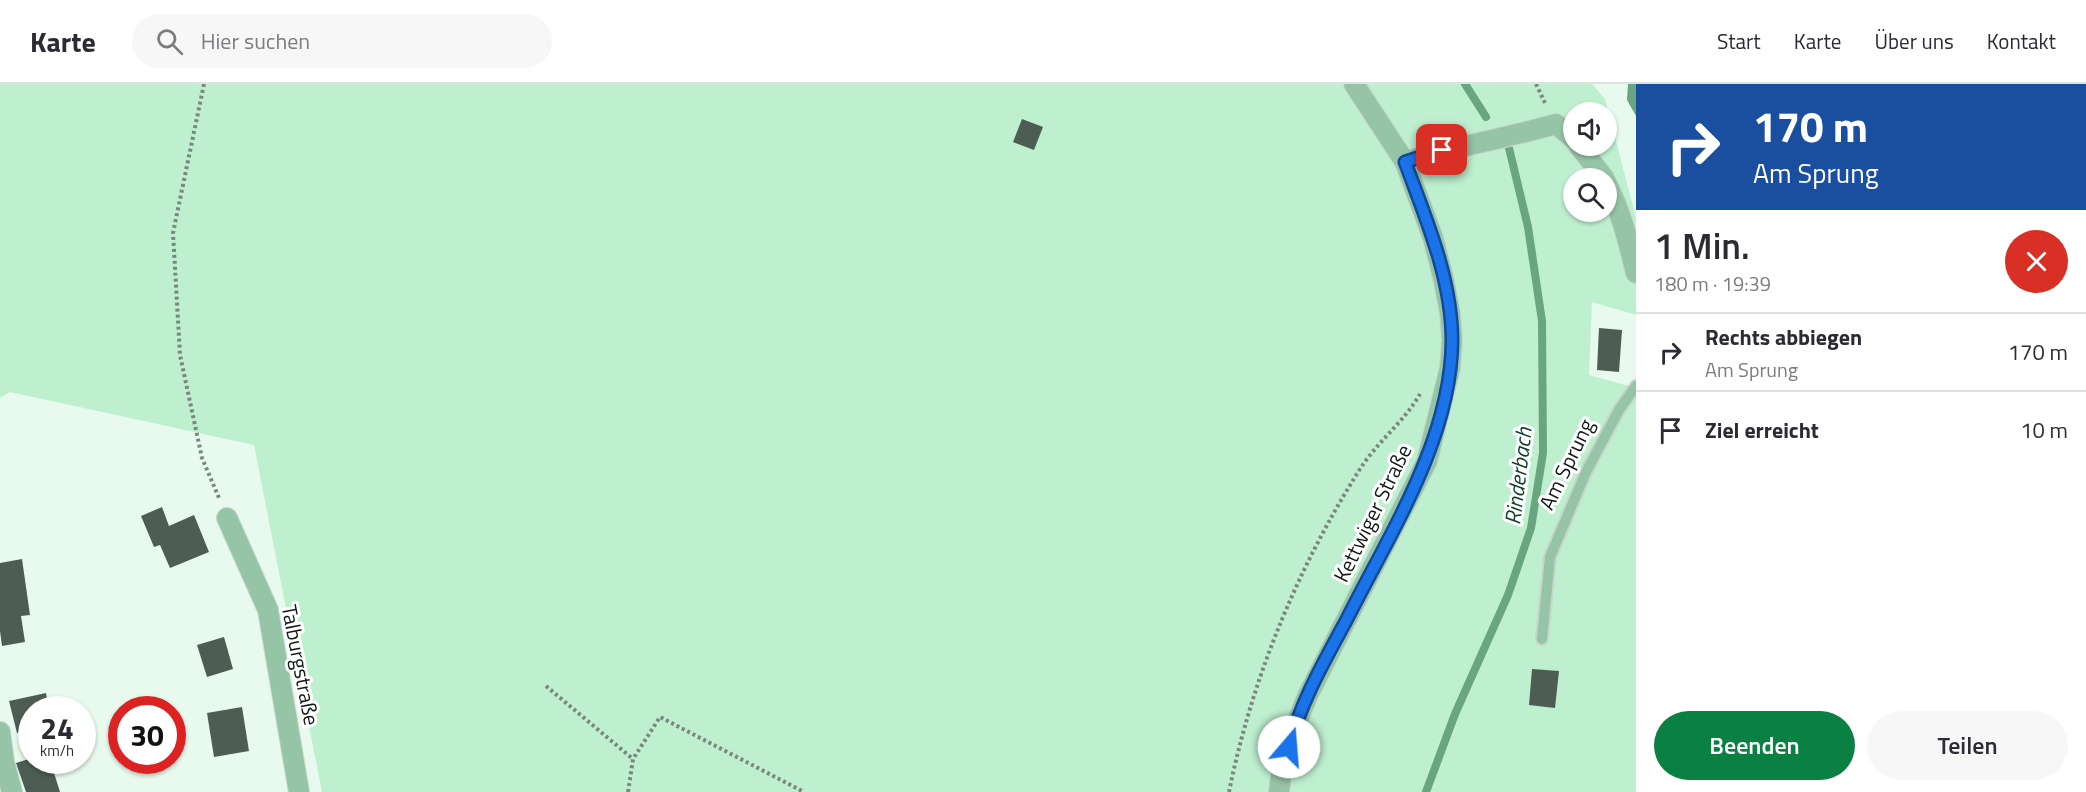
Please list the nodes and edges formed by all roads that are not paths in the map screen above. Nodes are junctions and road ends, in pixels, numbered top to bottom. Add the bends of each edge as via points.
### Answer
1 (1354, 84) edge
2 (1563, 130) edge
3 (1587, 156) edge
4 (1405, 162) junction
5 (1596, 168) edge
6 (1617, 202) edge
7 (1636, 273) edge
8 (1636, 386) edge
9 (227, 518) road end
10 (1542, 639) dead end
11 (0, 732) edge
12 (12, 792) edge
13 (299, 792) edge
14 (1279, 792) edge

1 - 4 street, Kettwiger Straße
2 - 4 street via 1556,124
3 - 5 street
4 - 14 street, Kettwiger Straße via 1443,277 1452,340 1450,368 1427,460 1308,695 1293,731
6 - 7 street
8 - 10 lane, Am Sprung via 1586,472 1550,557
9 - 13 street, Talburgstraße via 268,610
11 - 12 street

